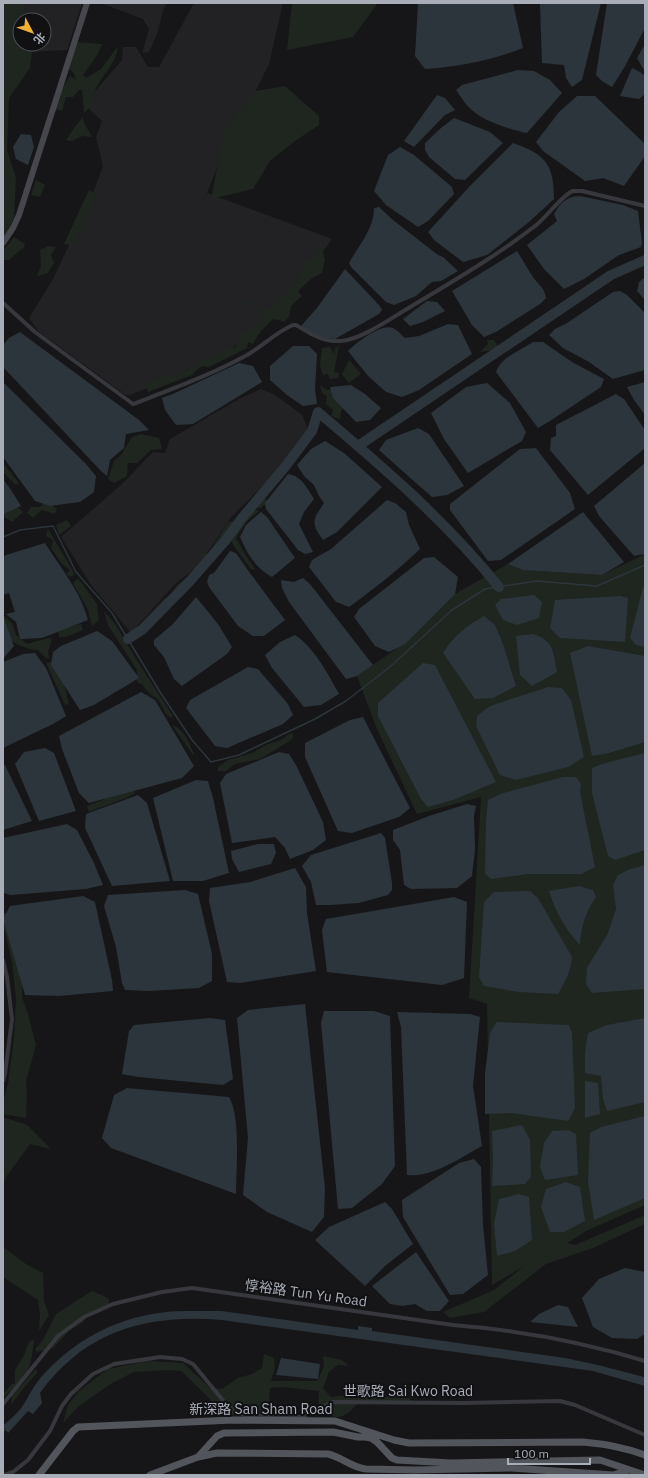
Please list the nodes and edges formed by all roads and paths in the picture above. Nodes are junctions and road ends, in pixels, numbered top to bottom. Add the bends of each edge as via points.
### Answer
1 (88, 3) edge
2 (645, 206) edge
3 (3, 243) edge
4 (3, 302) edge
5 (3, 960) edge
6 (3, 1081) edge
7 (645, 1360) edge
8 (3, 1404) edge
9 (645, 1435) edge
10 (645, 1455) edge
11 (198, 1457) junction
12 (629, 1470) junction
13 (4, 1475) edge
14 (39, 1475) edge
15 (150, 1475) edge
16 (645, 1475) edge

1 - 3 main road via 19,216
2 - 4 street via 582,191 572,192 539,223 509,245 362,334 342,341 327,340 293,325 272,336 245,356 133,404 35,332
5 - 6 street via 12,1019
7 - 8 street, 惇裕路 Tun Yu Road via 556,1339 483,1327 453,1325 192,1288 162,1292 113,1304 84,1317 58,1336
9 - 13 street, 世歌路 Sai Kwo Road via 560,1401 333,1402 302,1417 245,1415 236,1413 226,1404 190,1362 179,1358 160,1357 114,1364 93,1374 65,1400 50,1431 28,1460 21,1467
10 - 14 main road, 新深路 San Sham Road via 616,1445 583,1442 409,1443 335,1421 232,1420 78,1427
11 - 12 main road, 新深路 San Sham Road via 217,1453 328,1454 358,1468 512,1468 612,1475
11 - 12 main road, 新深路 San Sham Road via 217,1436 224,1433 333,1432 371,1438 397,1460 451,1463 600,1460
11 - 15 main road, 新深路 San Sham Road
12 - 16 main road, 新深路 San Sham Road

